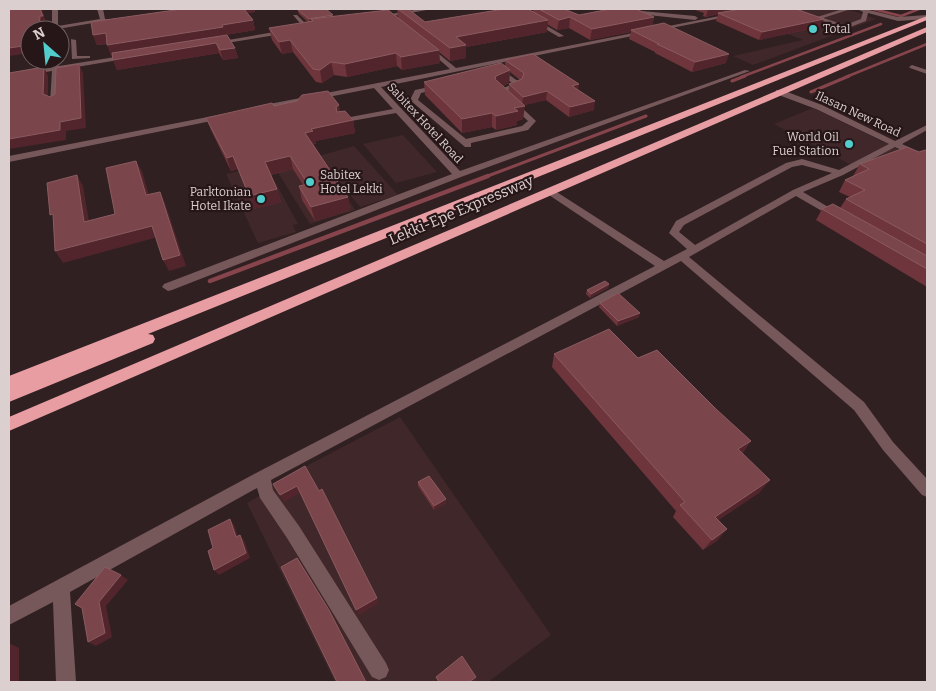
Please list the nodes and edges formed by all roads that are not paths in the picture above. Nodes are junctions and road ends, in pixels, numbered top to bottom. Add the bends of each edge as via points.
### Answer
1 (100, 9) edge
2 (429, 9) edge
3 (514, 9) edge
4 (762, 9) edge
5 (848, 9) edge
6 (863, 10) edge
7 (626, 12) edge
8 (370, 14) edge
9 (295, 16) edge
10 (387, 16) junction
11 (880, 16) junction
12 (927, 17) edge
13 (395, 19) edge
14 (112, 20) edge
15 (703, 20) junction
16 (103, 21) junction
17 (314, 25) edge
18 (70, 26) edge
19 (305, 27) junction
20 (927, 30) edge
21 (891, 32) junction
22 (561, 36) dead end
23 (74, 40) dead end
24 (422, 42) edge
25 (206, 43) edge
26 (488, 63) junction
27 (70, 65) edge
28 (452, 67) junction
29 (912, 67) dead end
30 (47, 70) edge
31 (56, 70) edge
32 (747, 71) dead end
33 (502, 72) junction
34 (927, 72) edge
35 (491, 75) edge
36 (9, 78) edge
37 (450, 84) edge
38 (376, 86) junction
39 (779, 92) junction
40 (299, 94) dead end
41 (54, 103) edge
42 (398, 110) junction
43 (245, 112) edge
44 (236, 114) edge
45 (343, 121) edge
46 (927, 127) edge
47 (517, 141) junction
48 (896, 144) junction
49 (927, 158) edge
50 (9, 159) edge
51 (840, 174) junction
52 (458, 175) junction
53 (549, 191) junction
54 (796, 192) junction
55 (845, 220) edge
56 (694, 250) junction
57 (337, 252) junction
58 (681, 256) junction
59 (663, 266) junction
60 (168, 287) dead end
61 (9, 383) edge
62 (9, 396) edge
63 (9, 424) edge
64 (262, 477) junction
65 (927, 490) edge
66 (61, 587) junction
67 (9, 616) edge
68 (379, 670) dead end
69 (66, 682) edge

1 - 16 street
2 - 10 street
3 - 22 street
4 - 15 street
5 - 6 street via 817,18 846,28 864,20
6 - 11 street
7 - 15 street
8 - 10 street
9 - 19 street
10 - 13 street
11 - 12 street
11 - 21 street via 891,22
12 - 21 highway, Lekki-Epe Expressway
14 - 16 street
15 - 26 street
16 - 18 street
17 - 19 street
19 - 25 street
20 - 39 highway, Lekki-Epe Expressway
21 - 57 highway, Lekki-Epe Expressway
23 - 27 street via 75,59 136,53
24 - 28 street
26 - 28 street
26 - 33 street
28 - 38 street
28 - 40 street
29 - 34 street
30 - 36 street
31 - 41 street
32 - 47 street
33 - 35 street
33 - 47 street via 518,84 500,91 532,120
37 - 47 street via 418,92 414,100 466,143
38 - 42 street, Sabitex Hotel Road
38 - 43 street
39 - 48 street, Ilasan New Road via 819,107
39 - 53 highway, Lekki-Epe Expressway
42 - 45 street
42 - 52 street, Sabitex Hotel Road
44 - 50 street
46 - 48 street
47 - 52 street
48 - 49 street, Ilasan New Road
48 - 51 street
51 - 54 street
51 - 56 street via 802,162 789,165 680,223 674,233
52 - 60 street
53 - 59 street
53 - 63 highway, Lekki-Epe Expressway
54 - 55 street
54 - 56 street
56 - 58 street
57 - 61 highway, Lekki-Epe Expressway
57 - 62 highway via 310,272
58 - 59 street
58 - 65 street via 859,406 888,446
59 - 64 street
64 - 66 street
64 - 68 street via 266,493
66 - 67 street
66 - 69 street

